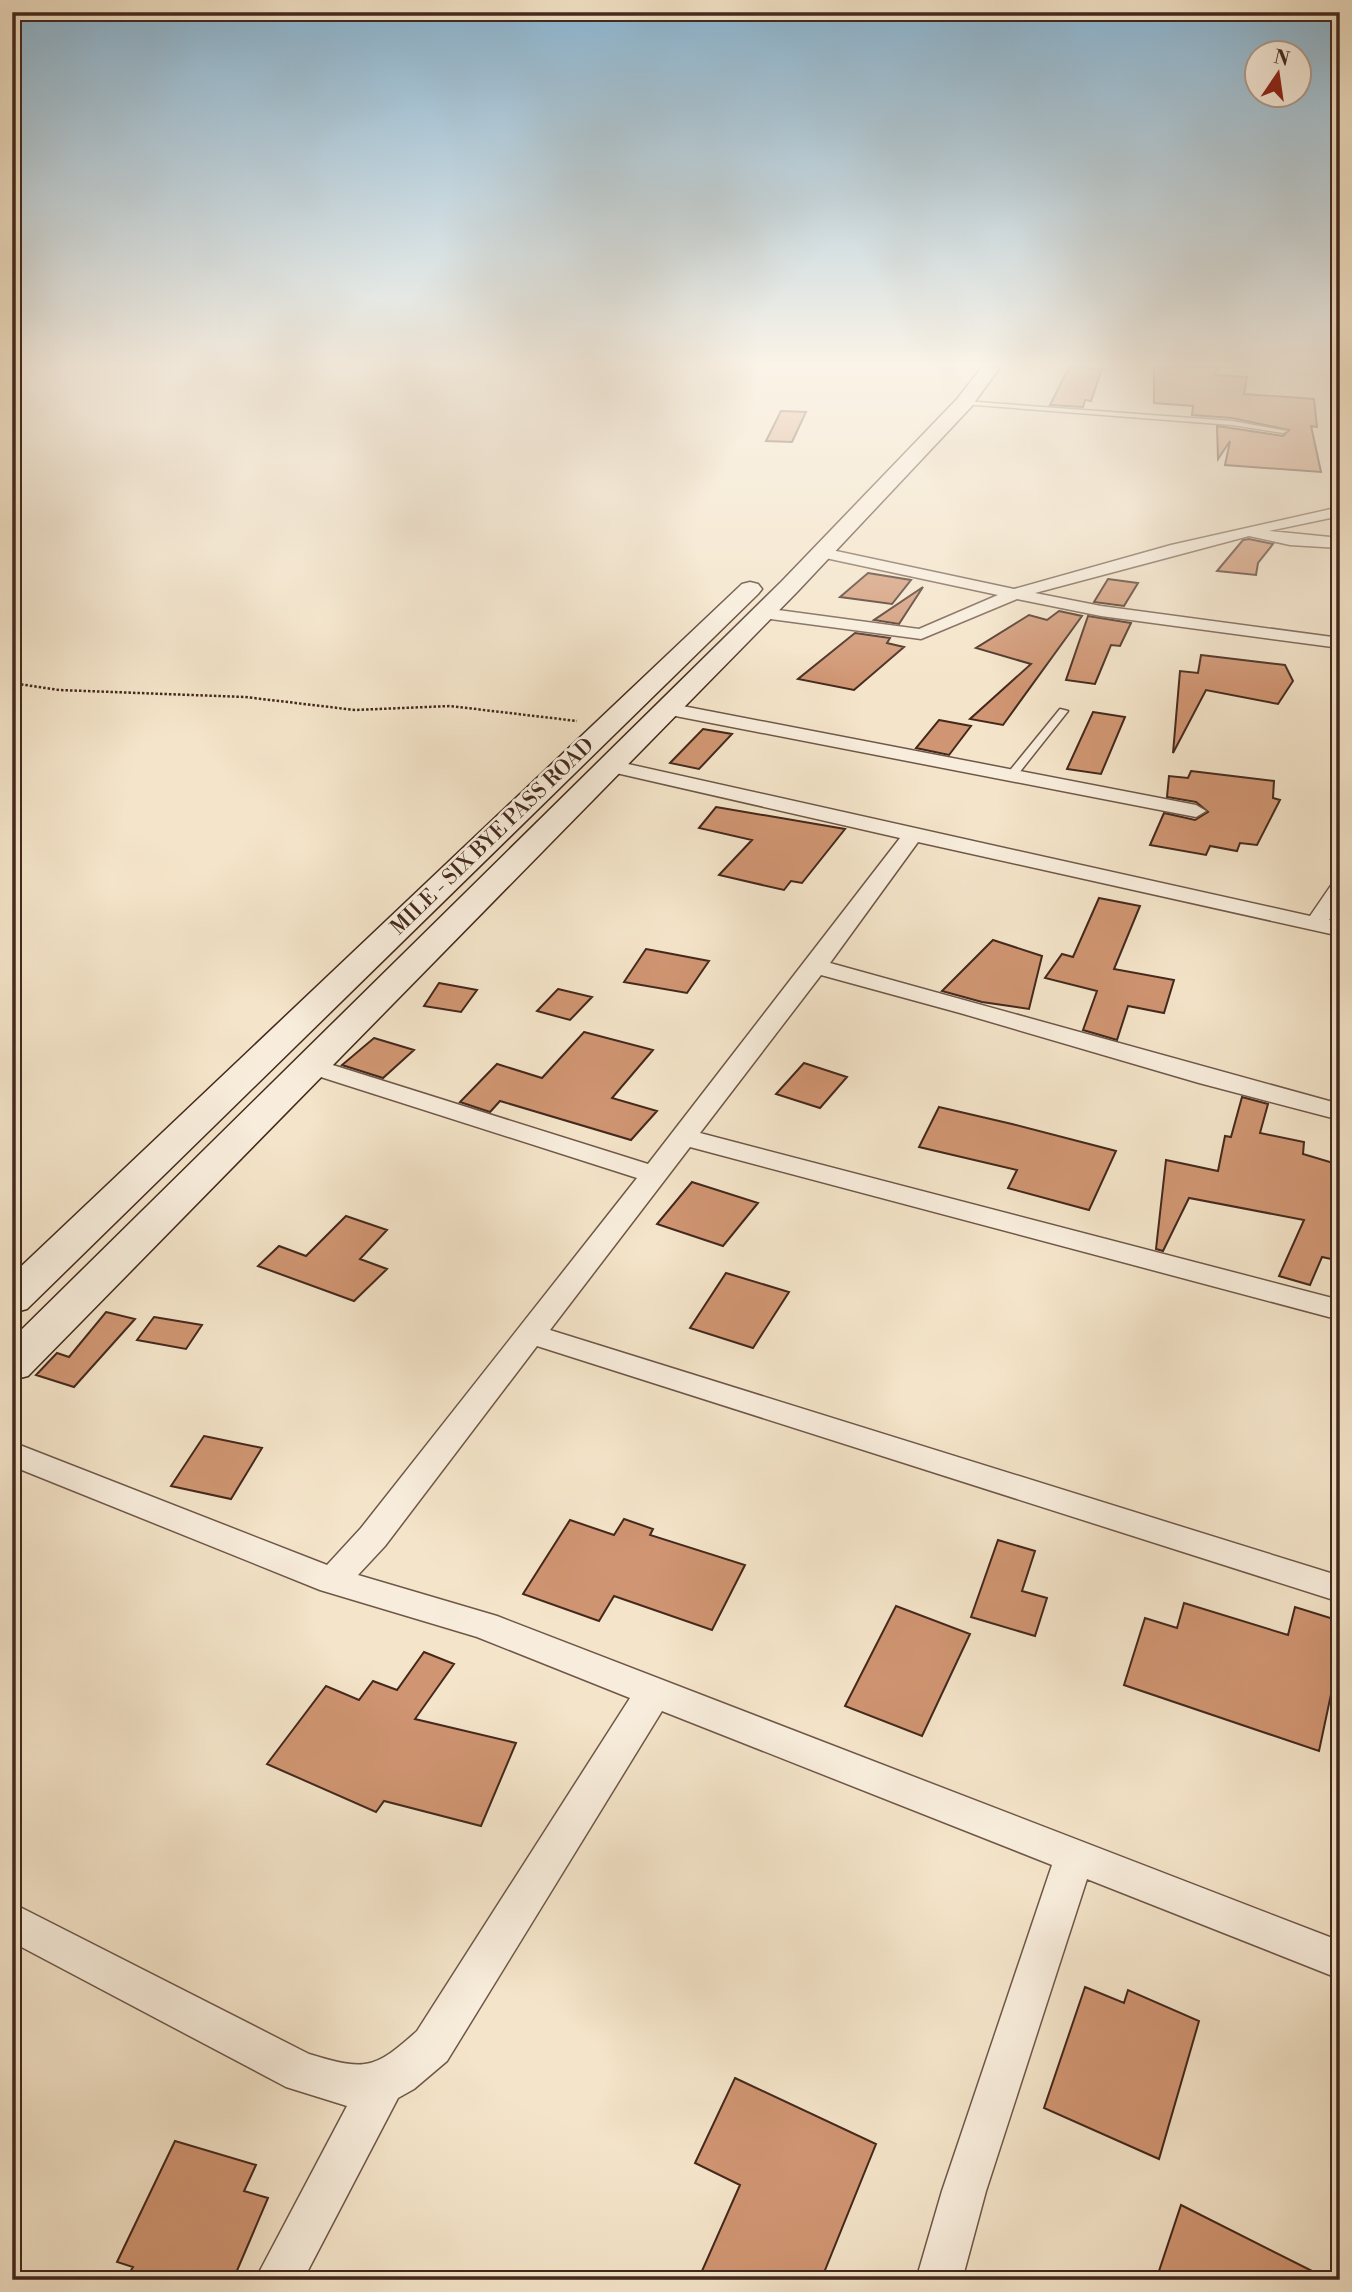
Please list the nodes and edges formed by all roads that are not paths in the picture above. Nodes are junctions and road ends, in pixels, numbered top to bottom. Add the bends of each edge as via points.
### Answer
1 (867, 474) edge
2 (897, 474) edge
3 (1340, 511) edge
4 (1245, 530) junction
5 (1340, 543) edge
6 (822, 553) junction
7 (758, 582) junction
8 (790, 586) junction
9 (1015, 594) junction
10 (762, 613) junction
11 (1340, 643) edge
12 (667, 709) junction
13 (1063, 711) dead end
14 (610, 765) junction
15 (1011, 776) junction
16 (1196, 811) dead end
17 (913, 835) junction
18 (1340, 889) edge
19 (1316, 923) junction
20 (1340, 929) edge
21 (816, 966) junction
22 (311, 1066) junction
23 (1340, 1112) edge
24 (683, 1137) junction
25 (654, 1175) junction
26 (12, 1299) edge
27 (1340, 1310) edge
28 (531, 1334) junction
29 (12, 1365) edge
30 (12, 1453) edge
31 (332, 1581) junction
32 (1340, 1590) edge
33 (654, 1692) junction
34 (1073, 1858) junction
35 (12, 1921) edge
36 (1340, 1960) edge
37 (382, 2085) junction
38 (278, 2280) edge
39 (939, 2280) edge

1 - 7 street, MILE - SIX BYE PASS ROAD
2 - 6 street
3 - 4 street
4 - 5 street via 1290,540
4 - 9 street
6 - 8 street
6 - 9 street
7 - 8 street
7 - 26 street, MILE - SIX BYE PASS ROAD
8 - 10 street
9 - 10 street via 921,634
9 - 11 street via 1101,611
10 - 12 street
12 - 14 street
12 - 15 street
13 - 15 lane
14 - 17 street
14 - 22 street
15 - 16 street
17 - 19 street
17 - 21 street
18 - 19 street
19 - 20 street
21 - 23 street via 862,984 987,1012
21 - 24 street
22 - 25 street
22 - 29 street
24 - 25 street
24 - 27 street
25 - 28 street
28 - 31 street via 373,1537
28 - 32 street
30 - 31 street
31 - 33 street via 485,1626
33 - 34 street
33 - 37 street via 432,2046
34 - 36 street
34 - 39 street
35 - 37 street via 301,2072 349,2088
37 - 38 street

